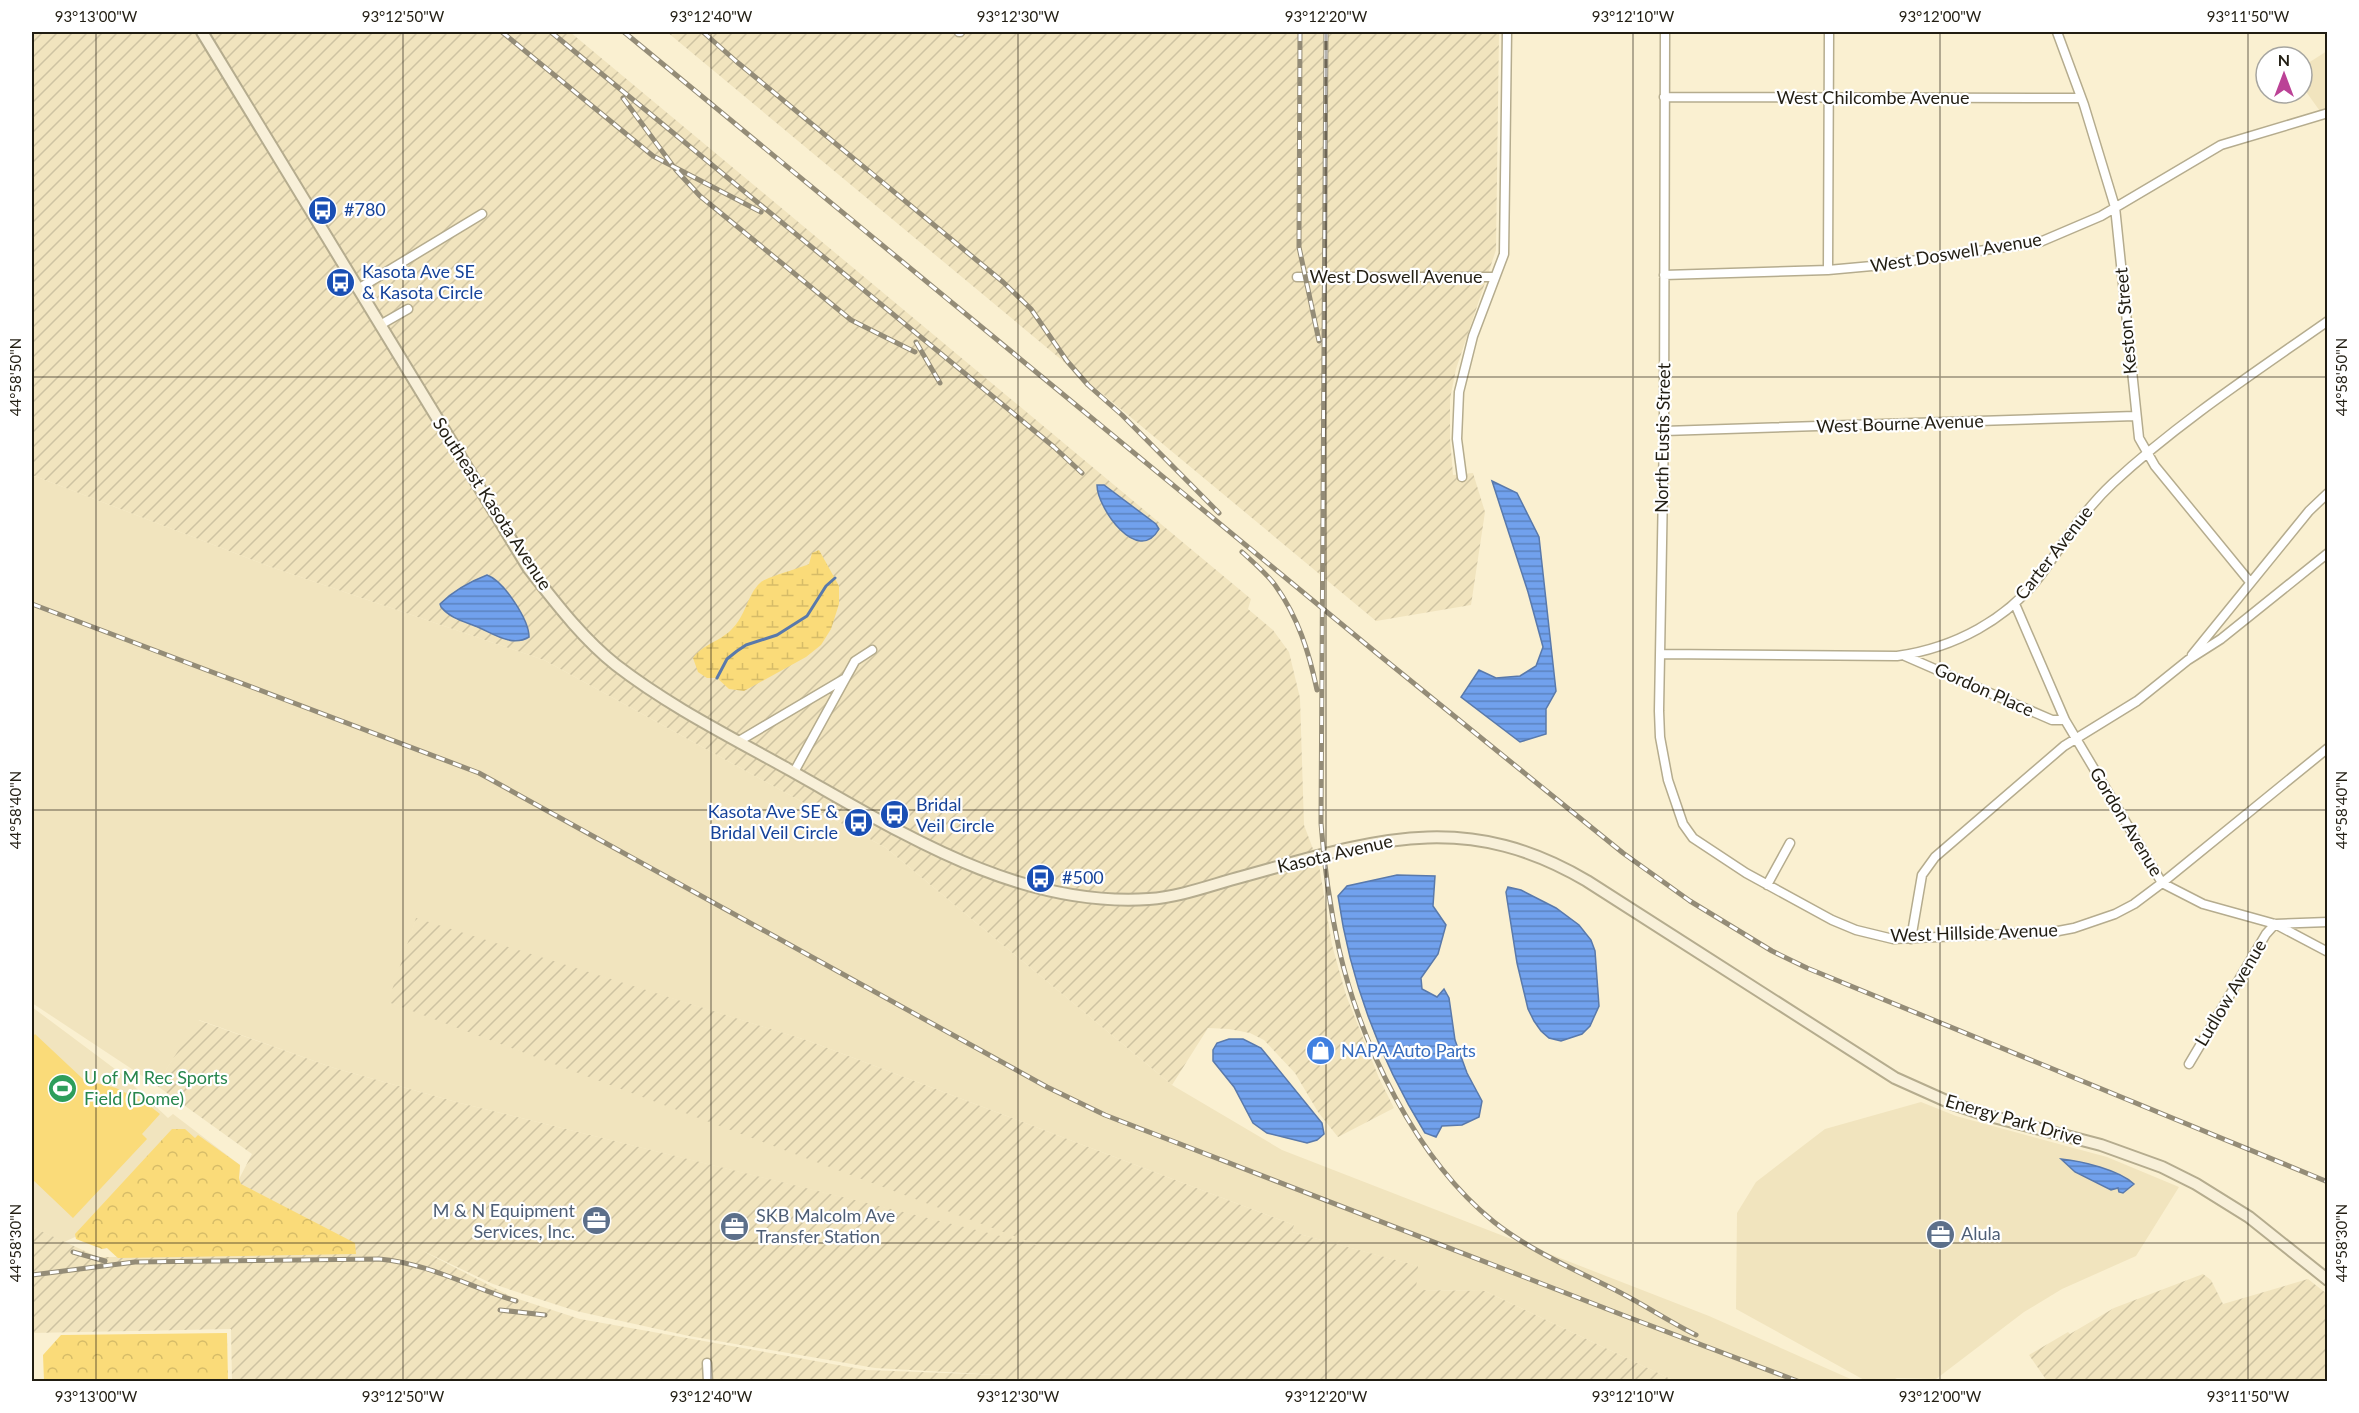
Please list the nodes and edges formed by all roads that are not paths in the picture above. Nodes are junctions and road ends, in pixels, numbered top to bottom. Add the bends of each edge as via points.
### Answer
1 (202, 32) edge
2 (1507, 32) edge
3 (1665, 32) edge
4 (1829, 32) edge
5 (2057, 32) edge
6 (1664, 98) junction
7 (2081, 98) junction
8 (1828, 99) junction
9 (2328, 113) edge
10 (2115, 207) junction
11 (482, 214) dead end
12 (1828, 270) junction
13 (1664, 275) junction
14 (1297, 277) dead end
15 (1495, 277) junction
16 (358, 289) junction
17 (408, 309) dead end
18 (2328, 321) edge
19 (380, 325) junction
20 (2135, 416) junction
21 (1664, 431) junction
22 (2148, 454) junction
23 (1462, 477) dead end
24 (2328, 494) edge
25 (2328, 553) edge
26 (2250, 582) junction
27 (2015, 604) junction
28 (872, 650) dead end
29 (1660, 654) junction
30 (1904, 655) junction
31 (2188, 660) junction
32 (844, 678) junction
33 (2065, 720) junction
34 (2076, 738) junction
35 (739, 741) junction
36 (2328, 748) edge
37 (794, 772) junction
38 (1693, 838) joint
39 (1790, 843) dead end
40 (2162, 883) junction
41 (1767, 885) junction
42 (1088, 897) joint
43 (1641, 914) joint
44 (2328, 922) edge
45 (2275, 924) junction
46 (1911, 939) junction
47 (2328, 952) edge
48 (2189, 1064) dead end
49 (2328, 1280) edge
50 (707, 1363) dead end
51 (708, 1382) edge

1 - 16 street, Southeast Kasota Avenue
2 - 15 street via 1504,248
3 - 6 street, North Eustis Street
4 - 8 street
5 - 7 street, Keston Street
6 - 8 street, West Chilcombe Avenue
6 - 13 street, North Eustis Street
7 - 8 street, West Chilcombe Avenue
7 - 10 street, Keston Street
8 - 12 street
9 - 10 street, West Doswell Avenue via 2221,146
10 - 12 street, West Doswell Avenue via 2040,242
10 - 20 street, Keston Street
11 - 16 street
12 - 13 street, West Doswell Avenue
13 - 21 street, North Eustis Street
14 - 15 street, West Doswell Avenue
15 - 23 street via 1473,336 1459,392 1457,439
16 - 19 street, Southeast Kasota Avenue
17 - 19 street
18 - 22 street, Carter Avenue
19 - 35 street, Southeast Kasota Avenue via 515,548 561,610 614,663 675,706
20 - 21 street, West Bourne Avenue
20 - 22 street, Keston Street via 2139,438
21 - 29 street, North Eustis Street
22 - 26 street, Keston Street
22 - 27 street, Carter Avenue via 2094,502
24 - 26 street
25 - 31 street via 2221,639
26 - 31 street
27 - 30 street, Carter Avenue via 1962,638
27 - 33 street, Gordon Avenue
28 - 32 street via 855,661
29 - 30 street, Carter Avenue
29 - 38 street, North Eustis Street via 1659,711 1664,758 1675,804
30 - 33 street, Gordon Place via 2052,720
31 - 34 street via 2137,700
32 - 35 street
32 - 37 street
33 - 34 street, Gordon Avenue
34 - 40 street, Gordon Avenue
34 - 46 street via 1926,866 1919,884
35 - 37 street, Southeast Kasota Avenue
36 - 40 street, West Hillside Avenue
37 - 42 street, Southeast Kasota Avenue via 958,860 1026,884
38 - 41 street, West Hillside Avenue
39 - 41 street
40 - 45 street, Gordon Avenue via 2203,904
40 - 46 street, West Hillside Avenue via 2115,914 2074,928
41 - 46 street, West Hillside Avenue via 1856,930
42 - 43 street, Kasota Avenue via 1153,898 1364,844 1430,836 1500,844 1548,859
43 - 49 street, Energy Park Drive via 1895,1078 1975,1111 2102,1145 2162,1167 2248,1217
44 - 45 street, Gordon Avenue
45 - 47 street
45 - 48 street, Ludlow Avenue
50 - 51 street

